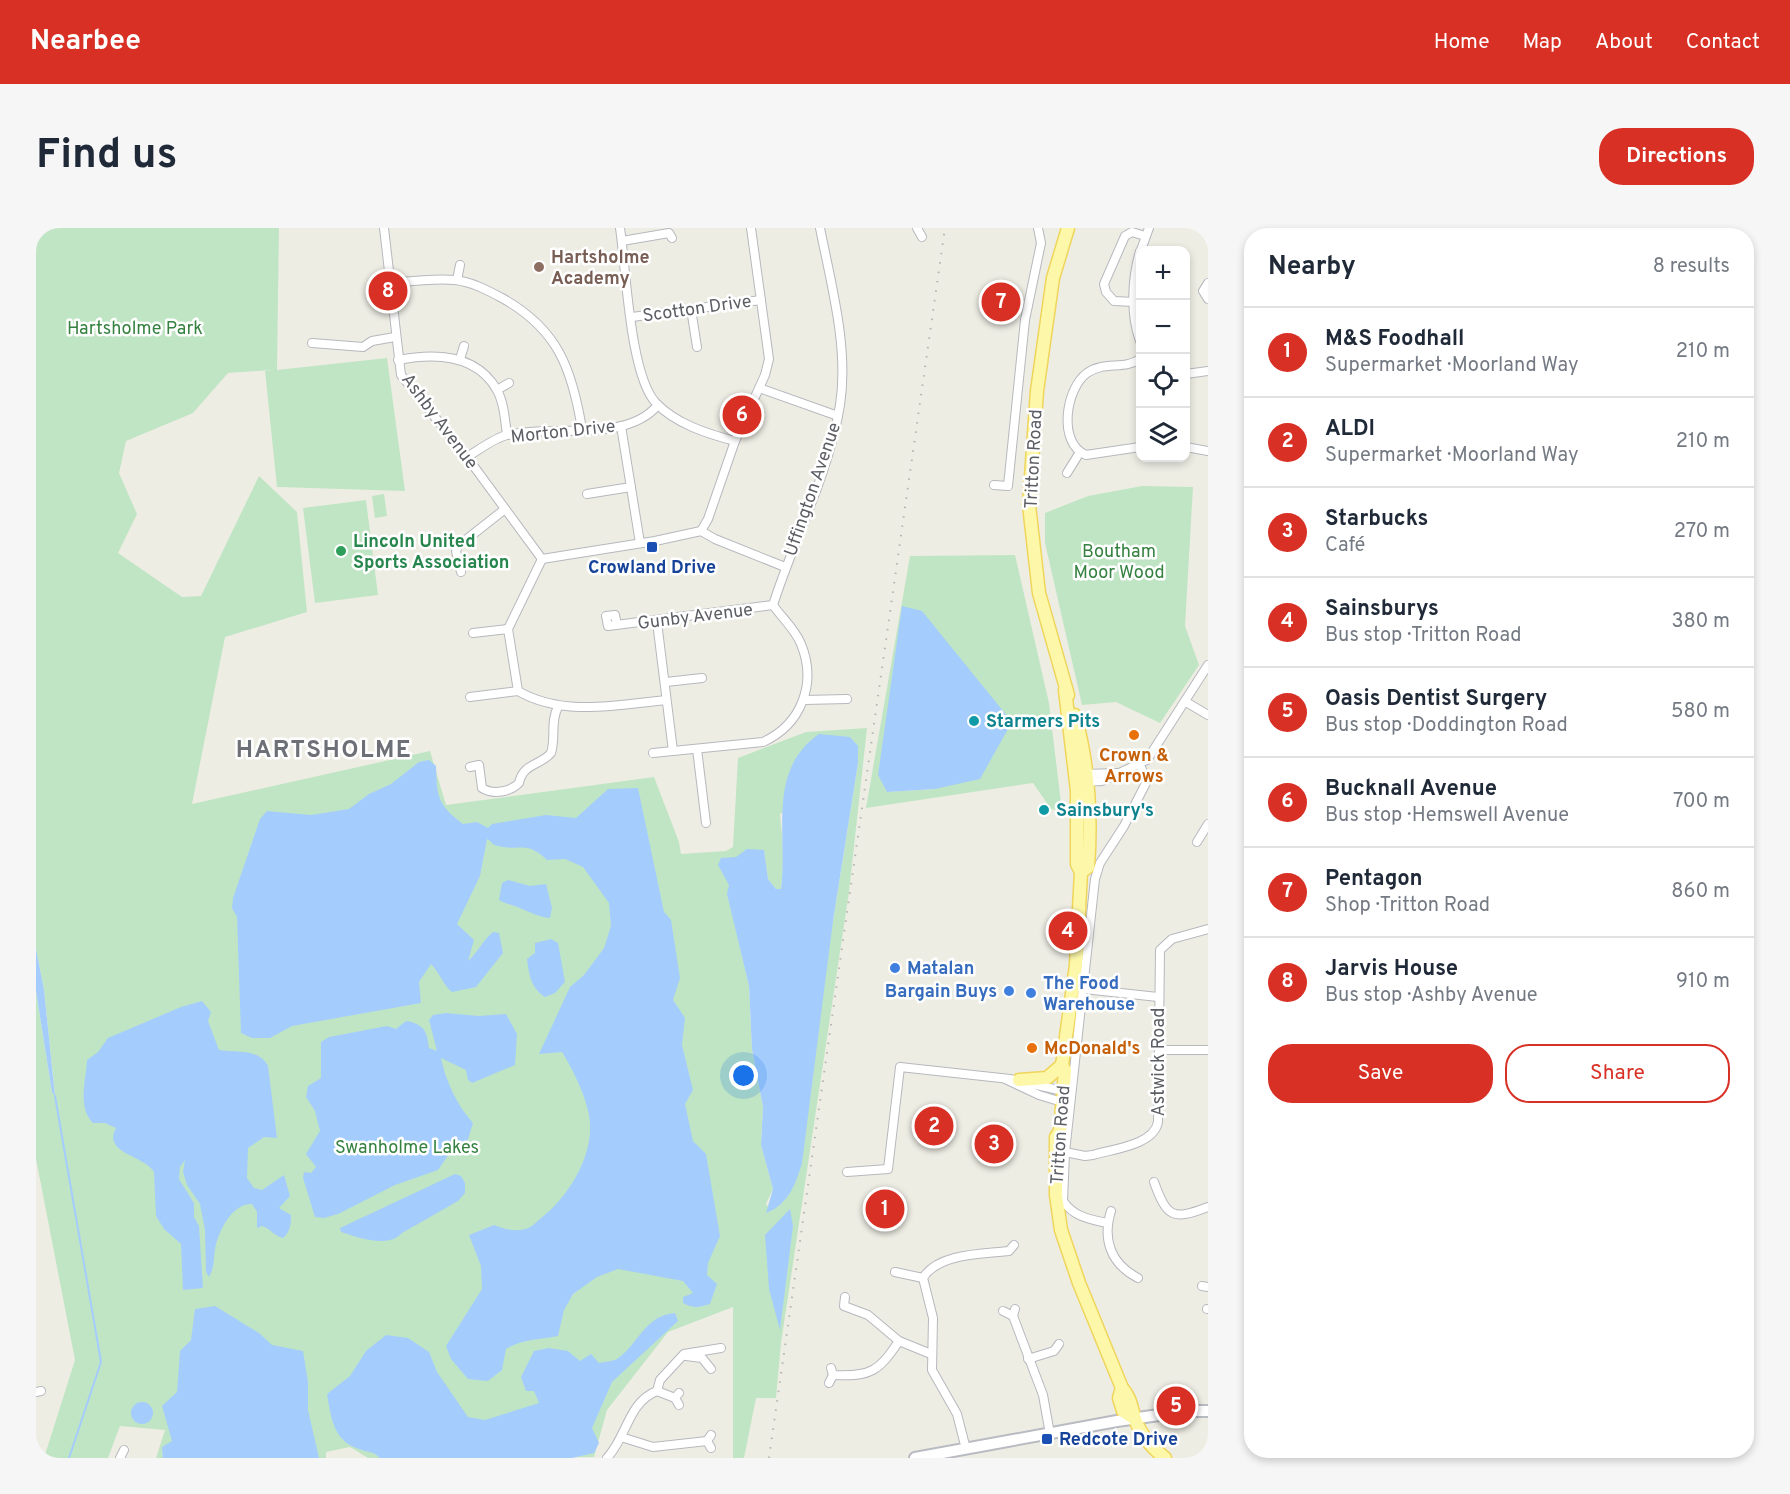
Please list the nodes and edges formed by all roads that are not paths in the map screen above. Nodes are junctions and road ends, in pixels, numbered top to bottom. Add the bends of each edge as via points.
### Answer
1 (384, 228) edge
2 (620, 228) edge
3 (751, 228) edge
4 (820, 228) edge
5 (917, 228) edge
6 (1038, 228) edge
7 (1068, 228) edge
8 (1147, 232) edge
9 (671, 233) edge
10 (922, 237) dead end
11 (622, 241) junction
12 (460, 265) dead end
13 (1136, 270) edge
14 (457, 280) junction
15 (391, 283) junction
16 (1208, 283) edge
17 (1208, 299) edge
18 (761, 300) junction
19 (1134, 302) junction
20 (691, 309) junction
21 (1136, 315) edge
22 (632, 317) junction
23 (394, 337) junction
24 (312, 343) dead end
25 (464, 346) dead end
26 (697, 346) dead end
27 (460, 359) junction
28 (398, 360) junction
29 (1136, 361) edge
30 (1208, 371) edge
31 (1190, 373) edge
32 (509, 383) dead end
33 (759, 388) junction
34 (497, 390) junction
35 (658, 405) junction
36 (838, 416) junction
37 (621, 426) junction
38 (582, 429) junction
39 (507, 435) junction
40 (735, 441) junction
41 (1136, 448) edge
42 (1190, 448) edge
43 (1208, 451) edge
44 (1080, 452) junction
45 (467, 457) junction
46 (1067, 473) dead end
47 (994, 485) dead end
48 (631, 488) junction
49 (587, 494) dead end
50 (505, 509) junction
51 (701, 531) junction
52 (640, 543) junction
53 (542, 559) junction
54 (785, 567) junction
55 (461, 572) dead end
56 (773, 605) junction
57 (657, 622) junction
58 (616, 625) dead end
59 (508, 629) junction
60 (473, 633) dead end
61 (1208, 665) edge
62 (702, 678) dead end
63 (666, 682) junction
64 (1065, 690) junction
65 (518, 691) junction
66 (470, 697) dead end
67 (847, 699) dead end
68 (666, 700) junction
69 (805, 700) junction
70 (1186, 702) junction
71 (558, 706) junction
72 (1208, 715) edge
73 (697, 749) junction
74 (673, 751) junction
75 (653, 753) dead end
76 (1140, 765) junction
77 (470, 767) dead end
78 (1082, 778) junction
79 (1091, 806) junction
80 (706, 823) dead end
81 (1208, 824) edge
82 (1076, 842) junction
83 (1197, 842) dead end
84 (1082, 872) junction
85 (1208, 929) edge
86 (1083, 989) junction
87 (1158, 998) junction
88 (1159, 1050) junction
89 (1208, 1050) edge
90 (1062, 1065) junction
91 (1004, 1078) junction
92 (1019, 1080) junction
93 (1059, 1096) junction
94 (1065, 1152) junction
95 (847, 1172) dead end
96 (1154, 1182) dead end
97 (1208, 1207) edge
98 (1111, 1211) dead end
99 (1107, 1223) junction
100 (1013, 1251) dead end
101 (895, 1272) dead end
102 (922, 1278) junction
103 (1138, 1278) dead end
104 (845, 1297) dead end
105 (1003, 1311) dead end
106 (899, 1341) junction
107 (721, 1348) dead end
108 (1058, 1349) dead end
109 (931, 1354) junction
110 (681, 1356) junction
111 (1028, 1359) junction
112 (711, 1369) dead end
113 (829, 1383) dead end
114 (657, 1391) junction
115 (677, 1399) dead end
116 (1208, 1411) edge
117 (1135, 1419) junction
118 (1050, 1434) junction
119 (621, 1437) junction
120 (709, 1442) dead end
121 (966, 1449) junction
122 (607, 1458) edge
123 (915, 1458) edge
124 (1165, 1458) edge

1 - 15 street, Ashby Avenue
2 - 11 street
3 - 18 street
4 - 36 street, Uffington Avenue via 840,353
5 - 10 street
6 - 47 street via 1041,243 1025,320 1009,488
7 - 64 main road, Tritton Road via 1053,278 1037,391 1029,505 1039,593
8 - 19 street via 1132,231 1125,236 1104,284 1114,301
9 - 11 street
11 - 22 street
12 - 14 street
13 - 19 street
14 - 15 street
14 - 38 street via 511,303 554,341 572,381
15 - 23 street, Ashby Avenue
16 - 17 street via 1203,291
18 - 20 street, Scotton Drive
18 - 33 street via 770,347
19 - 21 street
20 - 22 street, Scotton Drive
20 - 26 street
22 - 35 street via 636,357 644,384
23 - 24 street via 363,347
23 - 28 street, Ashby Avenue
25 - 27 street
27 - 28 street via 427,355
27 - 34 street via 481,372
28 - 45 street, Ashby Avenue via 401,375 415,395
29 - 44 street via 1096,368 1073,389 1069,434
30 - 31 street
32 - 34 street
33 - 36 street
33 - 40 street
34 - 39 street
35 - 37 street, Morton Drive via 641,419
35 - 40 street via 683,422
36 - 54 street, Uffington Avenue via 831,447
37 - 38 street, Morton Drive
37 - 48 street
38 - 39 street, Morton Drive
39 - 45 street, Morton Drive
40 - 51 street
41 - 44 street via 1094,456
42 - 43 street
44 - 46 street
45 - 50 street, Ashby Avenue
48 - 49 street
48 - 52 street
50 - 53 street, Ashby Avenue
50 - 55 street via 458,546
51 - 52 street
51 - 54 street
52 - 53 street
53 - 59 street
54 - 56 street, Uffington Avenue
56 - 57 street, Gunby Avenue
56 - 69 street via 801,644 808,684
57 - 58 street, Gunby Avenue
57 - 63 street
59 - 60 street
59 - 65 street
61 - 70 street
62 - 63 street
63 - 68 street
64 - 78 main road, Tritton Road
64 - 78 main road, Tritton Road via 1075,716
65 - 66 street
65 - 71 street via 533,700
67 - 69 street
68 - 71 street
68 - 74 street
69 - 73 street via 779,735 763,742
70 - 72 street
70 - 76 street via 1153,754
71 - 77 street via 551,753 527,767 513,789 487,791 482,788 479,765
73 - 74 street
73 - 80 street
74 - 75 street
76 - 78 street
76 - 86 street via 1147,781 1100,863 1095,879
78 - 79 main road, Tritton Road
78 - 82 main road, Tritton Road
79 - 82 main road via 1085,816 1085,832
79 - 84 main road, Tritton Road via 1088,867
81 - 83 street
82 - 84 main road, Tritton Road via 1077,864
84 - 90 main road, Tritton Road via 1076,964
85 - 87 street, Astwick Road via 1163,945 1159,955
86 - 87 street
86 - 94 street
87 - 88 street, Astwick Road
88 - 89 street
88 - 94 street, Astwick Road via 1155,1132 1145,1139 1094,1155
90 - 92 main road via 1047,1078
90 - 93 main road, Tritton Road
91 - 92 street
91 - 93 street
91 - 95 street via 900,1067 888,1169
92 - 93 street
93 - 117 main road, Tritton Road via 1053,1122 1061,1230
94 - 99 street via 1063,1201 1080,1217
96 - 97 street via 1164,1206 1173,1214 1186,1216
98 - 99 street
99 - 103 street via 1107,1241 1118,1265
100 - 102 street via 971,1255 936,1264
101 - 102 street
102 - 109 street via 933,1318
104 - 106 street via 840,1308 868,1316
105 - 111 street via 1014,1313
106 - 109 street
106 - 113 street via 884,1363 873,1371 860,1375 832,1372
107 - 110 street
108 - 111 street
109 - 121 street via 932,1370 957,1414
110 - 112 street via 702,1358
110 - 114 street via 660,1380
111 - 118 street via 1043,1395
114 - 115 street
114 - 119 street via 637,1405
116 - 117 main road
117 - 118 main road
117 - 124 main road, Tritton Road
118 - 121 main road
119 - 120 street via 653,1447
119 - 122 street
121 - 123 main road

